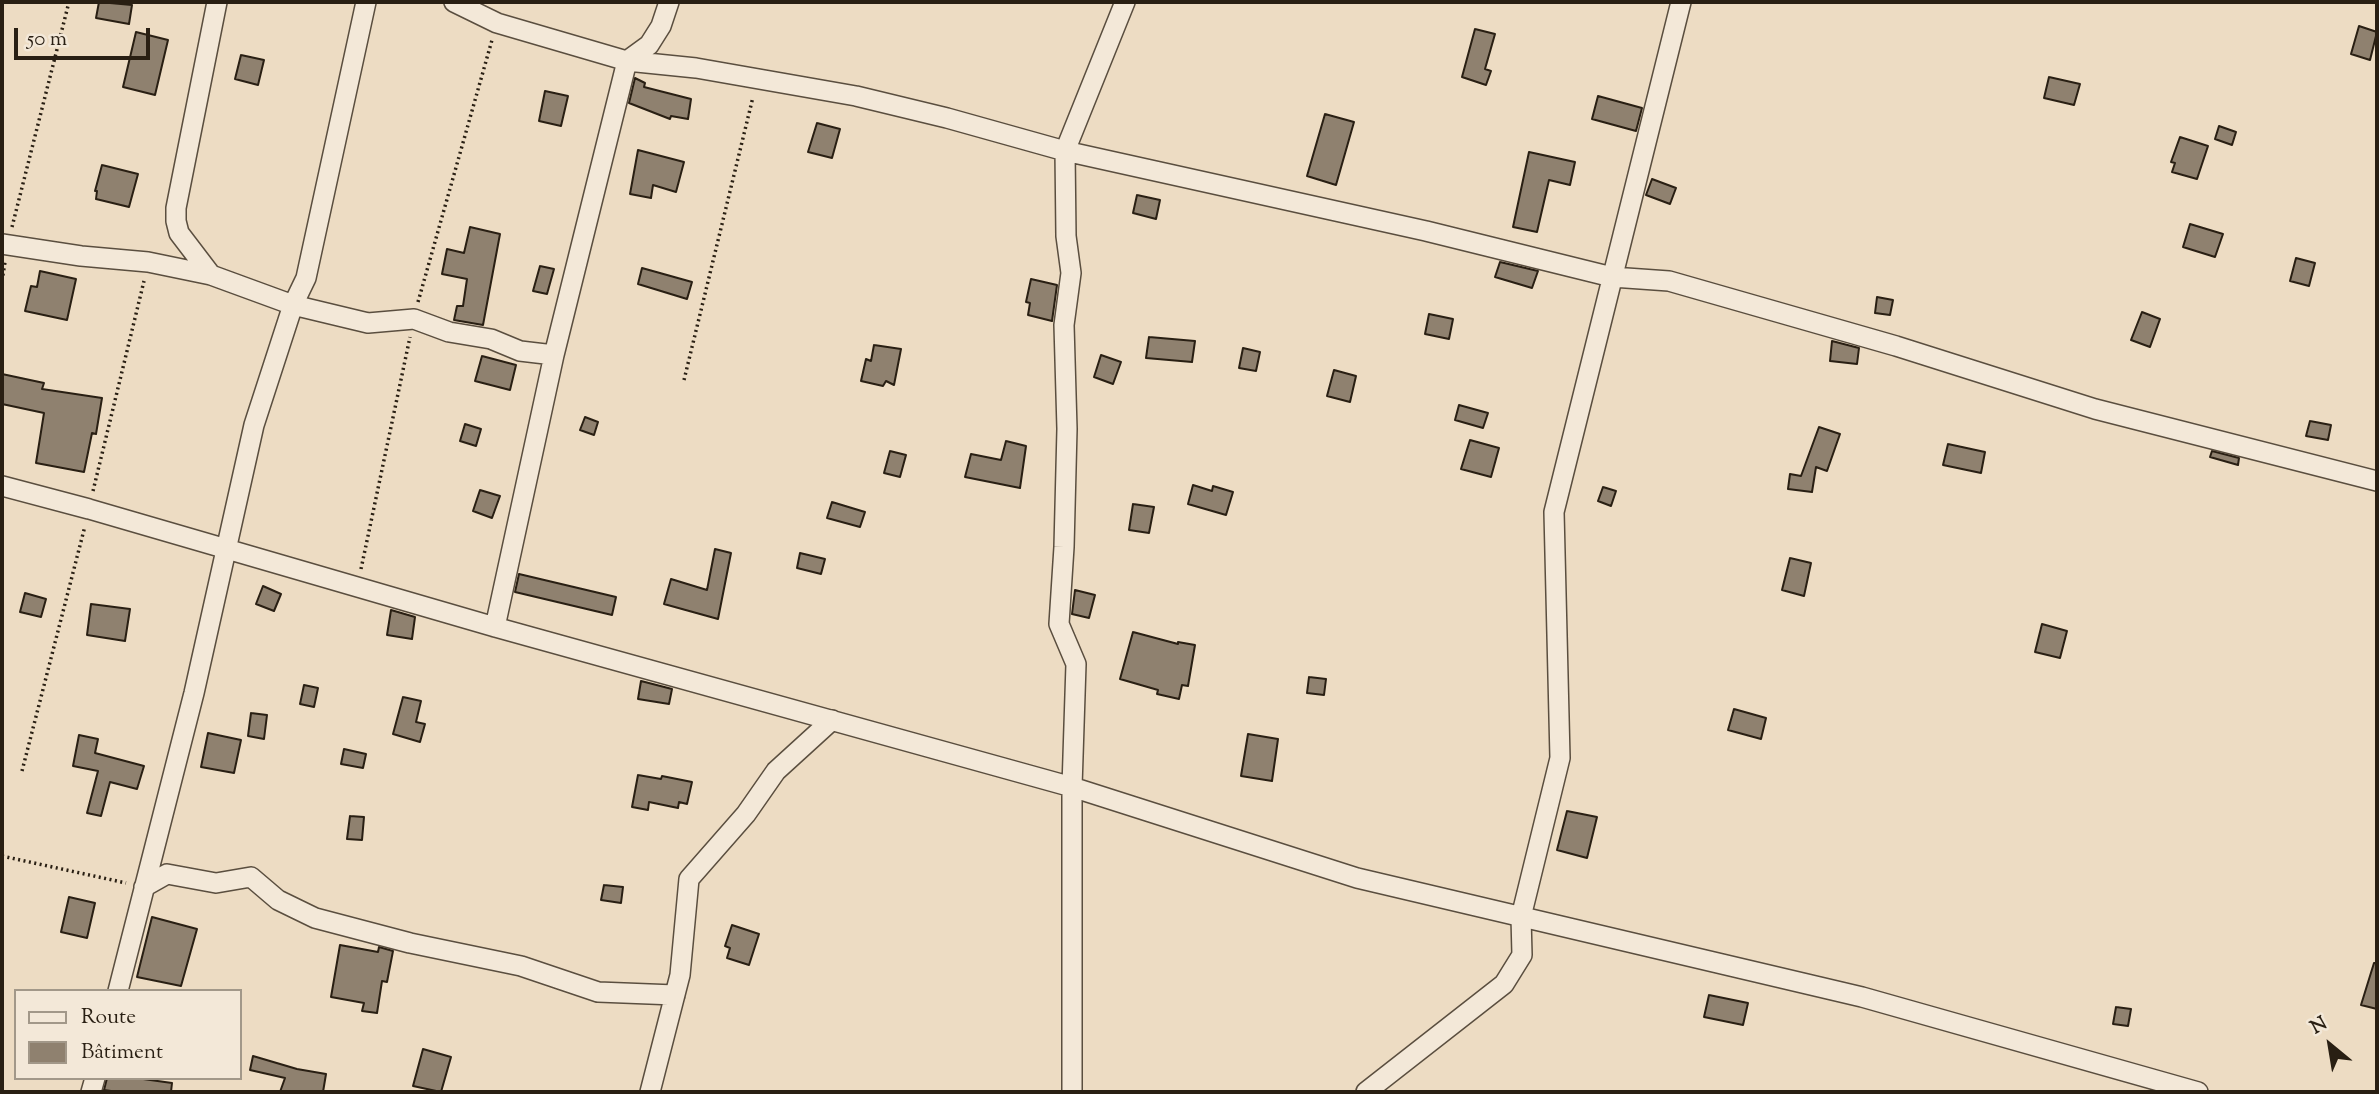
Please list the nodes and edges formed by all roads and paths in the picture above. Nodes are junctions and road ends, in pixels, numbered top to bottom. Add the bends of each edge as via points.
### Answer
1 (69, 2) edge
2 (216, 2) edge
3 (366, 2) edge
4 (454, 2) edge
5 (669, 2) edge
6 (1125, 2) edge
7 (1681, 2) edge
8 (497, 23) junction
9 (627, 61) junction
10 (757, 80) junction
11 (1065, 151) junction
12 (5, 244) edge
13 (211, 275) junction
14 (1612, 277) junction
15 (2, 281) edge
16 (293, 305) junction
17 (414, 319) junction
18 (554, 355) junction
19 (684, 380) dead end
20 (2377, 481) edge
21 (2, 486) edge
22 (225, 550) junction
23 (357, 589) junction
24 (495, 628) junction
25 (831, 720) junction
26 (1072, 787) junction
27 (2, 856) edge
28 (144, 887) junction
29 (1521, 917) junction
30 (118, 989) edge
31 (675, 995) junction
32 (650, 1092) edge
33 (1072, 1092) edge
34 (1366, 1092) edge
35 (2198, 1092) edge

1 - 12 path
2 - 13 street via 176,208 179,233
3 - 16 street via 306,278
4 - 8 street
5 - 9 street via 649,45
6 - 11 street
7 - 14 street
8 - 9 street
8 - 17 path
9 - 10 street
9 - 18 street
10 - 11 street via 856,96
10 - 19 path
11 - 14 street
11 - 26 street via 1071,274 1064,325 1067,429 1059,624 1076,664
12 - 13 street via 149,262
12 - 15 path
13 - 16 street
14 - 20 street via 1669,281 2095,409
14 - 29 street via 1554,512 1560,758
16 - 17 street via 368,323
16 - 22 street via 254,425
17 - 18 street via 449,332 491,338 520,351
17 - 23 path
18 - 24 street
21 - 22 street
22 - 23 street
22 - 28 street
23 - 24 street
24 - 25 street
25 - 26 street
25 - 31 street via 776,771 746,814 689,879
26 - 29 street via 1357,878
26 - 33 street
27 - 28 path
28 - 30 street
28 - 31 street via 167,874 216,883 251,877 278,900 315,918 521,966 598,992
29 - 34 street via 1522,955 1504,984
29 - 35 street via 1862,996
31 - 32 street

